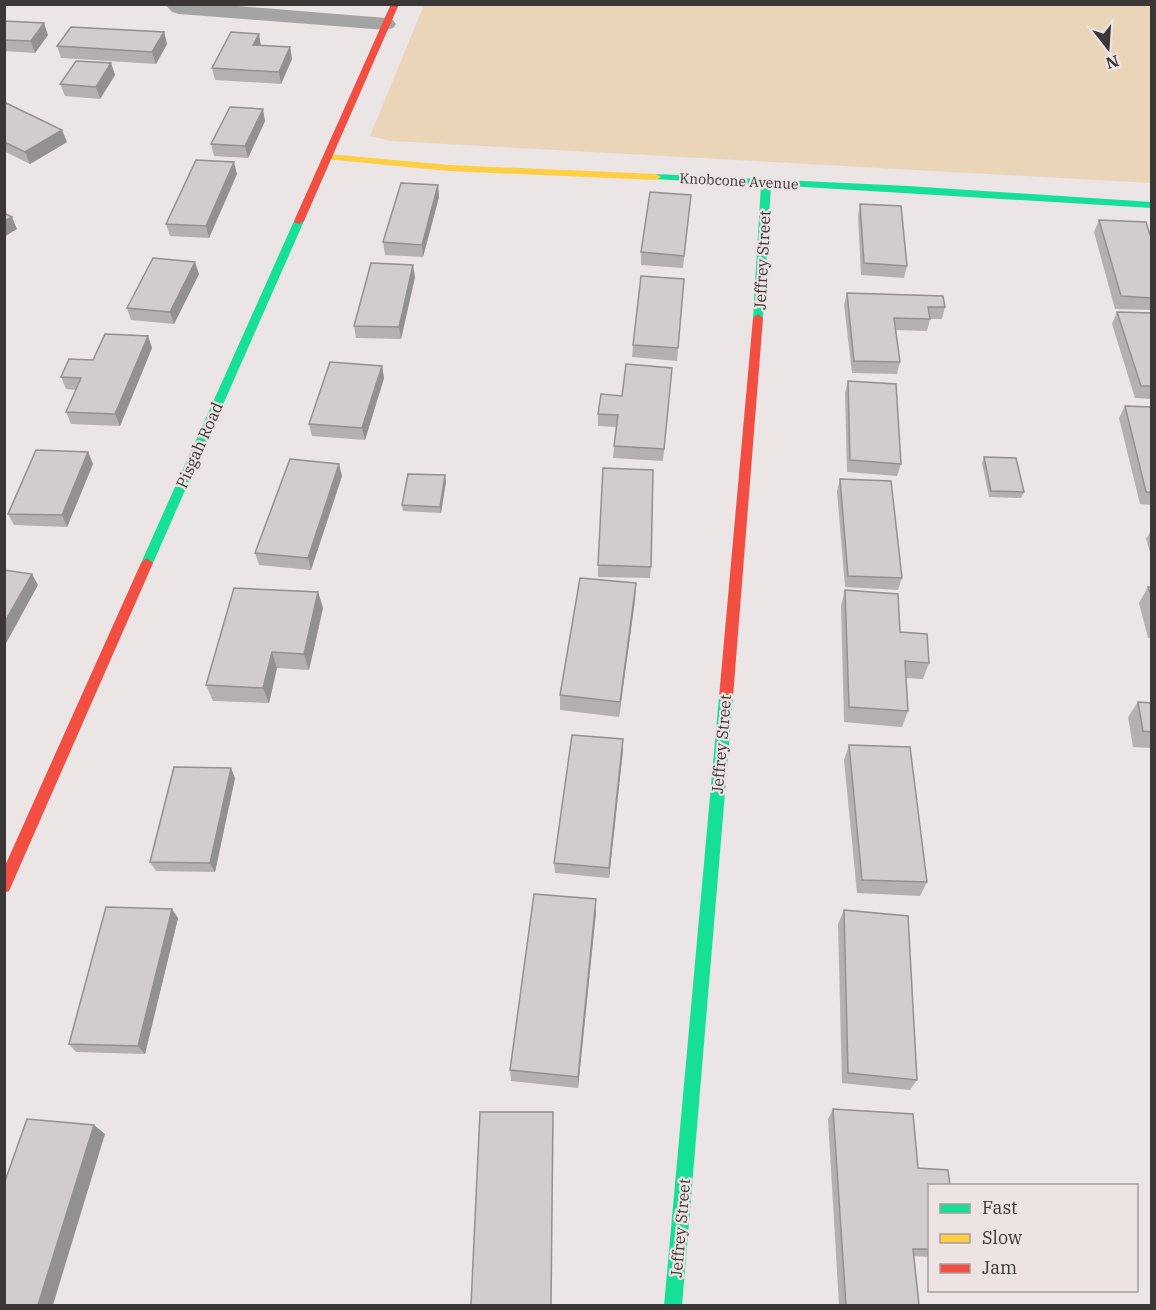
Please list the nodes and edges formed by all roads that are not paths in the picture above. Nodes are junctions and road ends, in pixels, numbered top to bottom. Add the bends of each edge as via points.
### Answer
1 (175, 4) edge
2 (367, 4) edge
3 (392, 12) edge
4 (328, 157) junction
5 (766, 182) junction
6 (1152, 205) edge
7 (4, 886) edge
8 (673, 1305) edge

1 - 3 street via 179,8
2 - 3 street
3 - 4 street, Pisgah Road
4 - 5 street, Knobcone Avenue via 470,169
4 - 7 street, Pisgah Road
5 - 6 street, Knobcone Avenue
5 - 8 street, Jeffrey Street via 758,324

